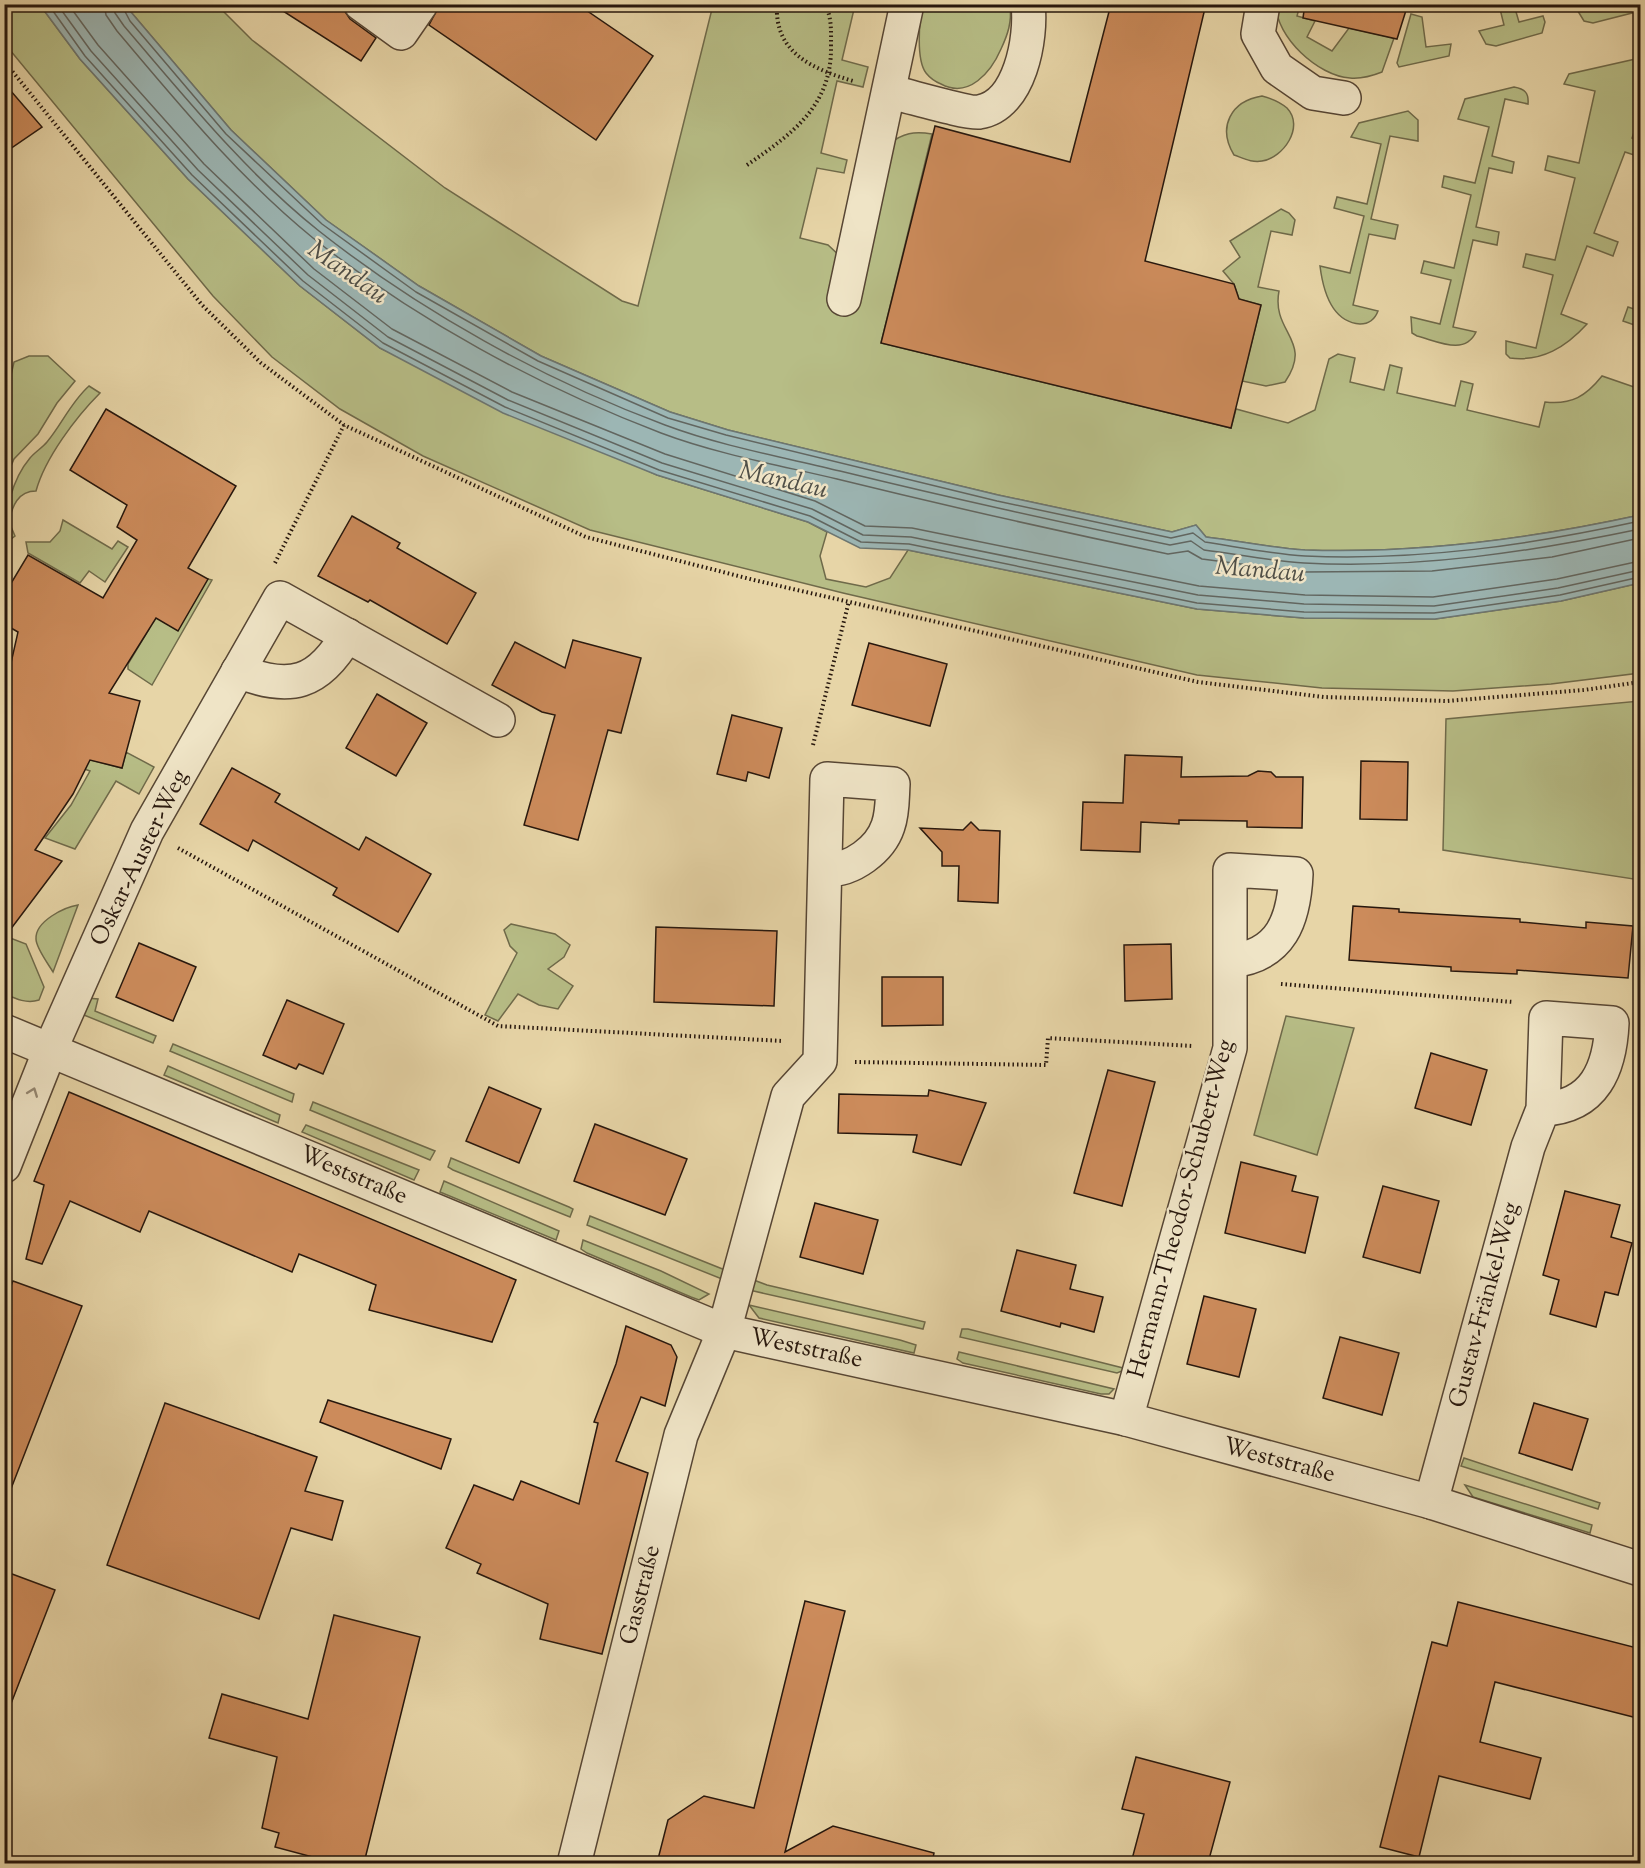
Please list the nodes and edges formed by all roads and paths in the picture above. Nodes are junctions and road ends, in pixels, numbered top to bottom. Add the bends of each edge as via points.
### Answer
1 (360, 4) edge
2 (421, 4) edge
3 (777, 4) edge
4 (825, 4) edge
5 (908, 4) edge
6 (1028, 4) edge
7 (1263, 4) edge
8 (4, 61) edge
9 (827, 73) junction
10 (890, 92) junction
11 (1344, 98) dead end
12 (747, 165) dead end
13 (844, 299) dead end
14 (344, 425) junction
15 (280, 598) junction
16 (849, 601) junction
17 (347, 635) junction
18 (238, 671) junction
19 (1641, 682) edge
20 (498, 720) dead end
21 (827, 779) junction
22 (147, 831) junction
23 (827, 870) junction
24 (1230, 970) joint
25 (1525, 1003) dead end
26 (4, 1030) edge
27 (1230, 1048) junction
28 (50, 1050) junction
29 (820, 1061) junction
30 (1543, 1109) dead end
31 (4, 1166) edge
32 (724, 1330) junction
33 (1126, 1419) junction
34 (1431, 1502) junction
35 (1641, 1569) edge
36 (574, 1863) edge

1 - 2 street via 401,33
3 - 9 path via 780,33 793,52
4 - 9 path via 830,15 831,40
5 - 10 street
6 - 10 street via 1031,26 1022,67 1001,103 978,113
7 - 11 street via 1258,34 1277,68 1312,93
8 - 14 path via 202,305 261,363
9 - 10 path
9 - 12 path via 814,109 791,134
10 - 13 street
14 - 15 path via 272,568
14 - 16 path via 586,537
15 - 17 street
15 - 18 street, Oskar-Auster-Weg
16 - 19 path via 1198,682 1324,697 1447,701
16 - 21 path via 811,756
17 - 18 street via 339,649 309,679 285,683
17 - 20 street
18 - 22 street, Oskar-Auster-Weg
21 - 23 street
21 - 23 street via 893,783 888,827 874,848 859,861
22 - 28 street, Oskar-Auster-Weg
22 - 29 path via 498,1026 781,1040
23 - 29 street
24 - 25 path
24 - 27 street, Hermann-Theodor-Schubert-Weg
26 - 28 street, Weststraße
27 - 29 path via 1048,1038 1047,1065
27 - 33 street, Hermann-Theodor-Schubert-Weg
31 -> 28 street, Oskar-Auster-Weg
28 - 32 street, Weststraße
29 - 32 street, Gasstraße via 788,1096
30 - 34 street, Gustav-Fränkel-Weg via 1528,1148
32 - 33 street, Weststraße
32 - 36 street, Gasstraße via 681,1435
33 - 34 street, Weststraße
34 - 35 street, Weststraße

